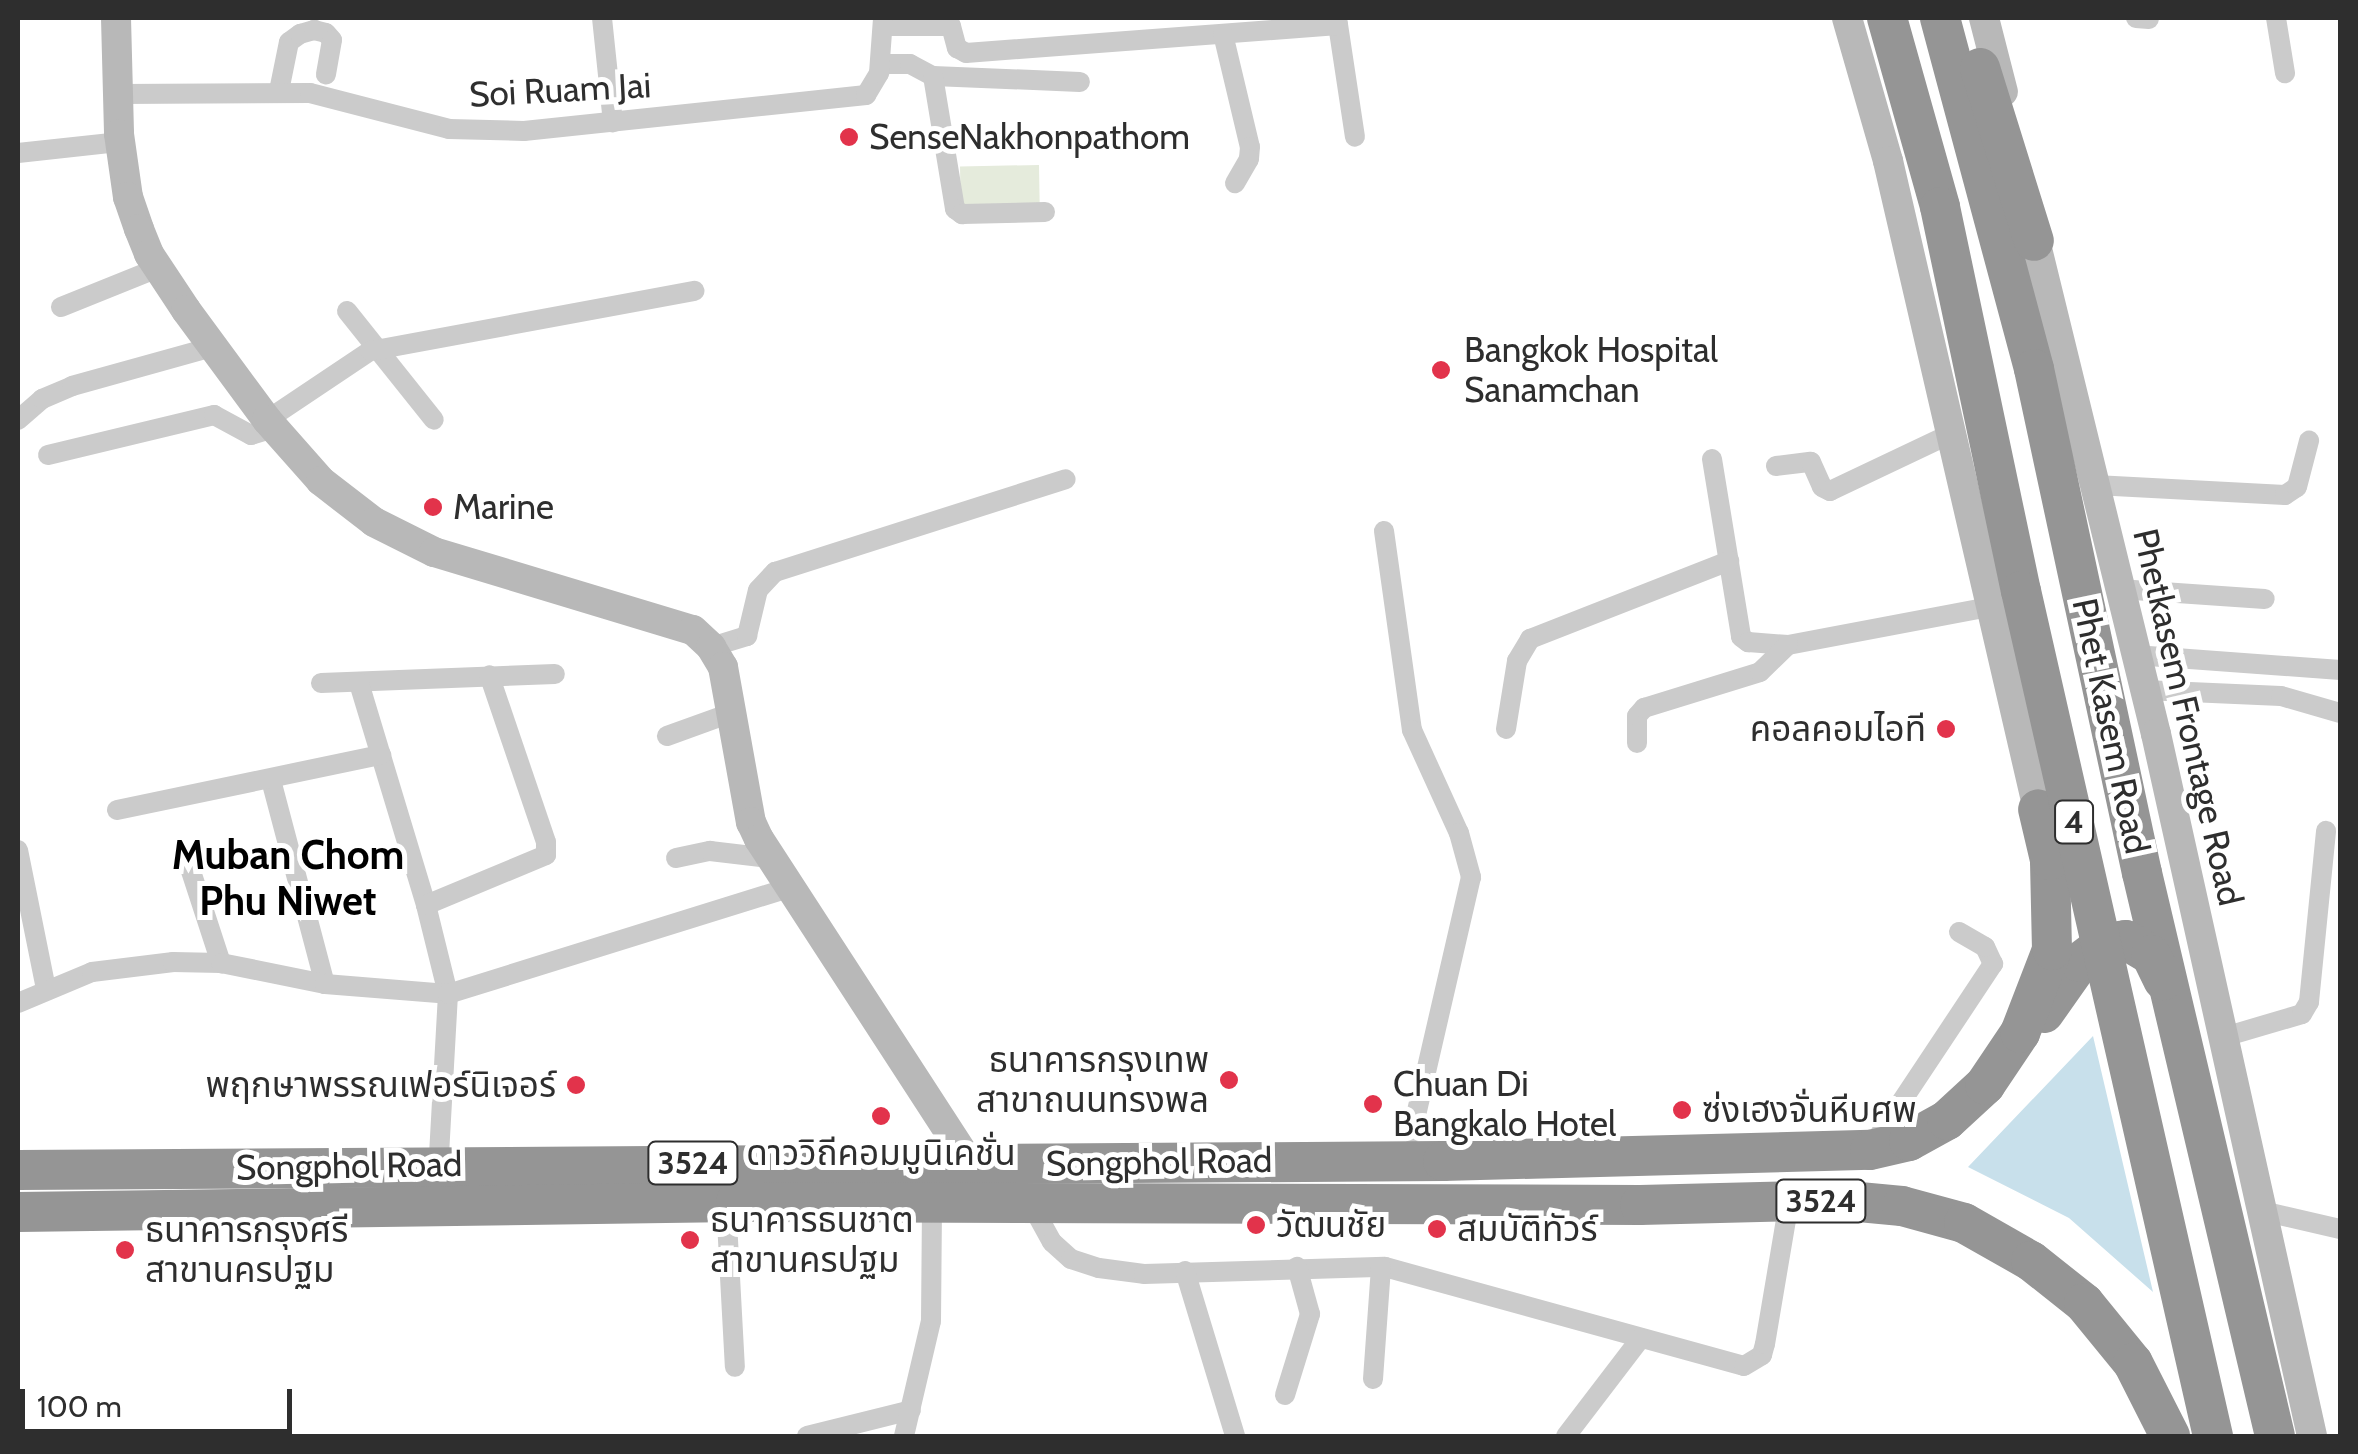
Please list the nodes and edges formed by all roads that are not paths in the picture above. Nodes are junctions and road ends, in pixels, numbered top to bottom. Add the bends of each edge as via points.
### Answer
1 (116, 18) edge
2 (602, 18) edge
3 (1846, 18) edge
4 (1887, 18) edge
5 (1940, 18) edge
6 (1962, 18) edge
7 (1984, 18) edge
8 (2136, 18) edge
9 (2276, 18) edge
10 (2149, 19) edge
11 (1338, 21) edge
12 (884, 22) edge
13 (1177, 27) edge
14 (1223, 34) junction
15 (880, 64) junction
16 (2285, 73) dead end
17 (326, 74) dead end
18 (932, 76) junction
19 (1080, 82) dead end
20 (278, 91) junction
21 (119, 94) junction
22 (613, 122) junction
23 (1354, 137) dead end
24 (120, 142) junction
25 (18, 153) edge
26 (1235, 183) dead end
27 (1046, 212) dead end
28 (2034, 241) junction
29 (158, 268) junction
30 (694, 291) dead end
31 (60, 307) dead end
32 (347, 311) dead end
33 (213, 347) junction
34 (378, 349) junction
35 (18, 420) edge
36 (434, 420) dead end
37 (271, 424) junction
38 (1950, 434) junction
39 (2308, 440) dead end
40 (48, 455) dead end
41 (1712, 459) dead end
42 (1776, 466) dead end
43 (1066, 479) dead end
44 (2096, 485) junction
45 (1384, 531) dead end
46 (1729, 561) junction
47 (2119, 589) junction
48 (2265, 599) dead end
49 (1990, 607) junction
50 (1788, 645) junction
51 (711, 647) junction
52 (2135, 656) junction
53 (2340, 670) edge
54 (555, 674) dead end
55 (489, 676) junction
56 (322, 682) dead end
57 (359, 682) junction
58 (2144, 690) junction
59 (731, 713) junction
60 (2340, 713) edge
61 (1506, 729) dead end
62 (667, 736) dead end
63 (1637, 742) dead end
64 (381, 756) junction
65 (272, 780) junction
66 (2126, 796) junction
67 (2038, 809) junction
68 (117, 810) dead end
69 (2326, 831) dead end
70 (18, 850) edge
71 (186, 856) dead end
72 (676, 858) dead end
73 (770, 858) junction
74 (788, 888) junction
75 (426, 905) junction
76 (1959, 932) dead end
77 (221, 964) junction
78 (325, 984) junction
79 (46, 989) junction
80 (448, 994) junction
81 (18, 1003) edge
82 (2224, 1038) junction
83 (2182, 1040) junction
84 (1991, 1078) junction
85 (1412, 1132) dead end
86 (1870, 1150) junction
87 (1370, 1160) junction
88 (970, 1164) junction
89 (438, 1165) junction
90 (18, 1170) edge
91 (726, 1202) junction
92 (1788, 1202) junction
93 (932, 1203) junction
94 (1372, 1203) junction
95 (1031, 1204) junction
96 (436, 1207) junction
97 (2262, 1211) junction
98 (18, 1212) edge
99 (2340, 1229) edge
100 (1298, 1267) junction
101 (1382, 1267) junction
102 (1185, 1270) junction
103 (1641, 1338) junction
104 (2253, 1348) junction
105 (2133, 1362) junction
106 (735, 1368) dead end
107 (1373, 1379) dead end
108 (1284, 1395) dead end
109 (911, 1410) junction
110 (807, 1436) edge
111 (904, 1436) edge
112 (1235, 1436) edge
113 (1566, 1436) edge
114 (2170, 1436) edge
115 (2200, 1436) edge
116 (2213, 1436) edge
117 (2225, 1436) edge
118 (2275, 1436) edge
119 (2312, 1436) edge

1 - 21 main road
2 - 22 street
3 - 38 main road, 4 via 1888,162
4 - 116 highway, Phet Kasem Road / 4, bridge via 1940,207
5 - 66 highway, Phet Kasem Road / 4 via 2034,369
6 - 28 highway
7 - 28 main road, Phetkasem Frontage Road
8 - 10 street
9 - 16 street
11 - 14 street
11 - 23 street
12 - 13 street via 951,26 956,48 966,54
12 - 15 street
13 - 14 street
14 - 26 street via 1250,148
15 - 18 street via 910,64
15 - 22 street, Soi Ruam Jai via 876,85 854,98
17 - 20 street via 332,40 326,32 300,34 289,42
18 - 19 street
18 - 27 street via 955,209
20 - 21 street, Soi Ruam Jai
20 - 22 street, Soi Ruam Jai via 479,132
21 - 24 main road
24 - 25 street
24 - 29 main road via 128,197
28 - 44 main road, Phetkasem Frontage Road
29 - 31 street
29 - 33 main road
30 - 34 street
32 - 34 street
33 - 35 street via 72,386
33 - 37 main road
34 - 36 street
34 - 37 street via 348,362
37 - 40 street via 251,435 214,415
37 - 51 main road via 350,505 434,552 692,630
38 - 42 street via 1830,490 1811,462
38 - 49 main road, 4
39 - 44 street via 2297,486 2284,495
41 - 46 street
43 - 51 street via 775,572 758,590 747,636
44 - 47 main road, Phetkasem Frontage Road
45 - 85 street via 1412,730 1459,833 1471,878
46 - 50 street via 1741,637 1758,645
46 - 61 street via 1530,639 1517,661
47 - 48 street
47 - 52 main road, Phetkasem Frontage Road
49 - 50 street
49 - 67 main road, 4
50 - 63 street via 1760,672 1644,708 1637,716
51 - 59 main road
52 - 53 street
52 - 58 main road, Phetkasem Frontage Road
54 - 55 street
55 - 57 street
55 - 75 street via 546,855
56 - 57 street
57 - 64 street
58 - 60 street via 2281,696
58 - 82 main road, Phetkasem Frontage Road
59 - 62 street
59 - 73 main road via 752,822
64 - 65 street
64 - 75 street
65 - 68 street
65 - 78 street
66 - 67 highway via 2121,836 2112,852 2094,858 2074,859 2055,844
66 - 83 highway, Phet Kasem Road / 4
67 - 84 highway, Songphol Road / 3524 via 2050,860 2052,950 2020,1032
69 - 82 street via 2310,1002 2302,1014
70 - 79 street
71 - 77 street
72 - 73 street via 710,851
73 - 74 main road
74 - 80 street
74 - 88 main road
75 - 80 street
76 - 86 street via 1985,946 1992,964
77 - 78 street
77 - 79 street via 123,967
78 - 80 street
79 - 81 street
80 - 89 street
82 - 97 main road, Phetkasem Frontage Road
83 - 84 highway via 2151,955 2126,940 2106,944 2080,962
83 - 104 highway, Phet Kasem Road / 4
84 - 86 highway, Songphol Road / 3524 via 1947,1120 1909,1142
86 - 87 highway, Songphol Road / 3524
87 - 88 highway, Songphol Road / 3524
87 - 94 highway
88 - 89 highway, Songphol Road / 3524
89 - 90 highway, Songphol Road / 3524
89 - 96 street
91 - 93 highway, Songphol Road / 3524
91 - 96 highway, Songphol Road / 3524
91 - 106 street
92 - 94 highway, Songphol Road / 3524
92 - 103 street via 1762,1355 1744,1366
92 - 105 highway, Songphol Road / 3524 via 1902,1206 1964,1222 2031,1261 2084,1303
93 - 95 highway, Songphol Road / 3524
93 - 109 street via 931,1321
94 - 95 highway, Songphol Road / 3524
95 - 102 street via 1052,1242 1071,1259 1144,1274
96 - 98 highway, Songphol Road / 3524
97 - 99 street
97 - 119 main road, Phetkasem Frontage Road
100 - 101 street
100 - 102 street
100 - 108 street via 1310,1314
101 - 103 street
101 - 107 street
102 - 112 street
103 - 113 street
104 - 117 highway via 2254,1409
104 - 118 highway, Phet Kasem Road / 4
105 - 114 highway, Songphol Road / 3524
105 - 115 highway
109 - 110 street
109 - 111 street

